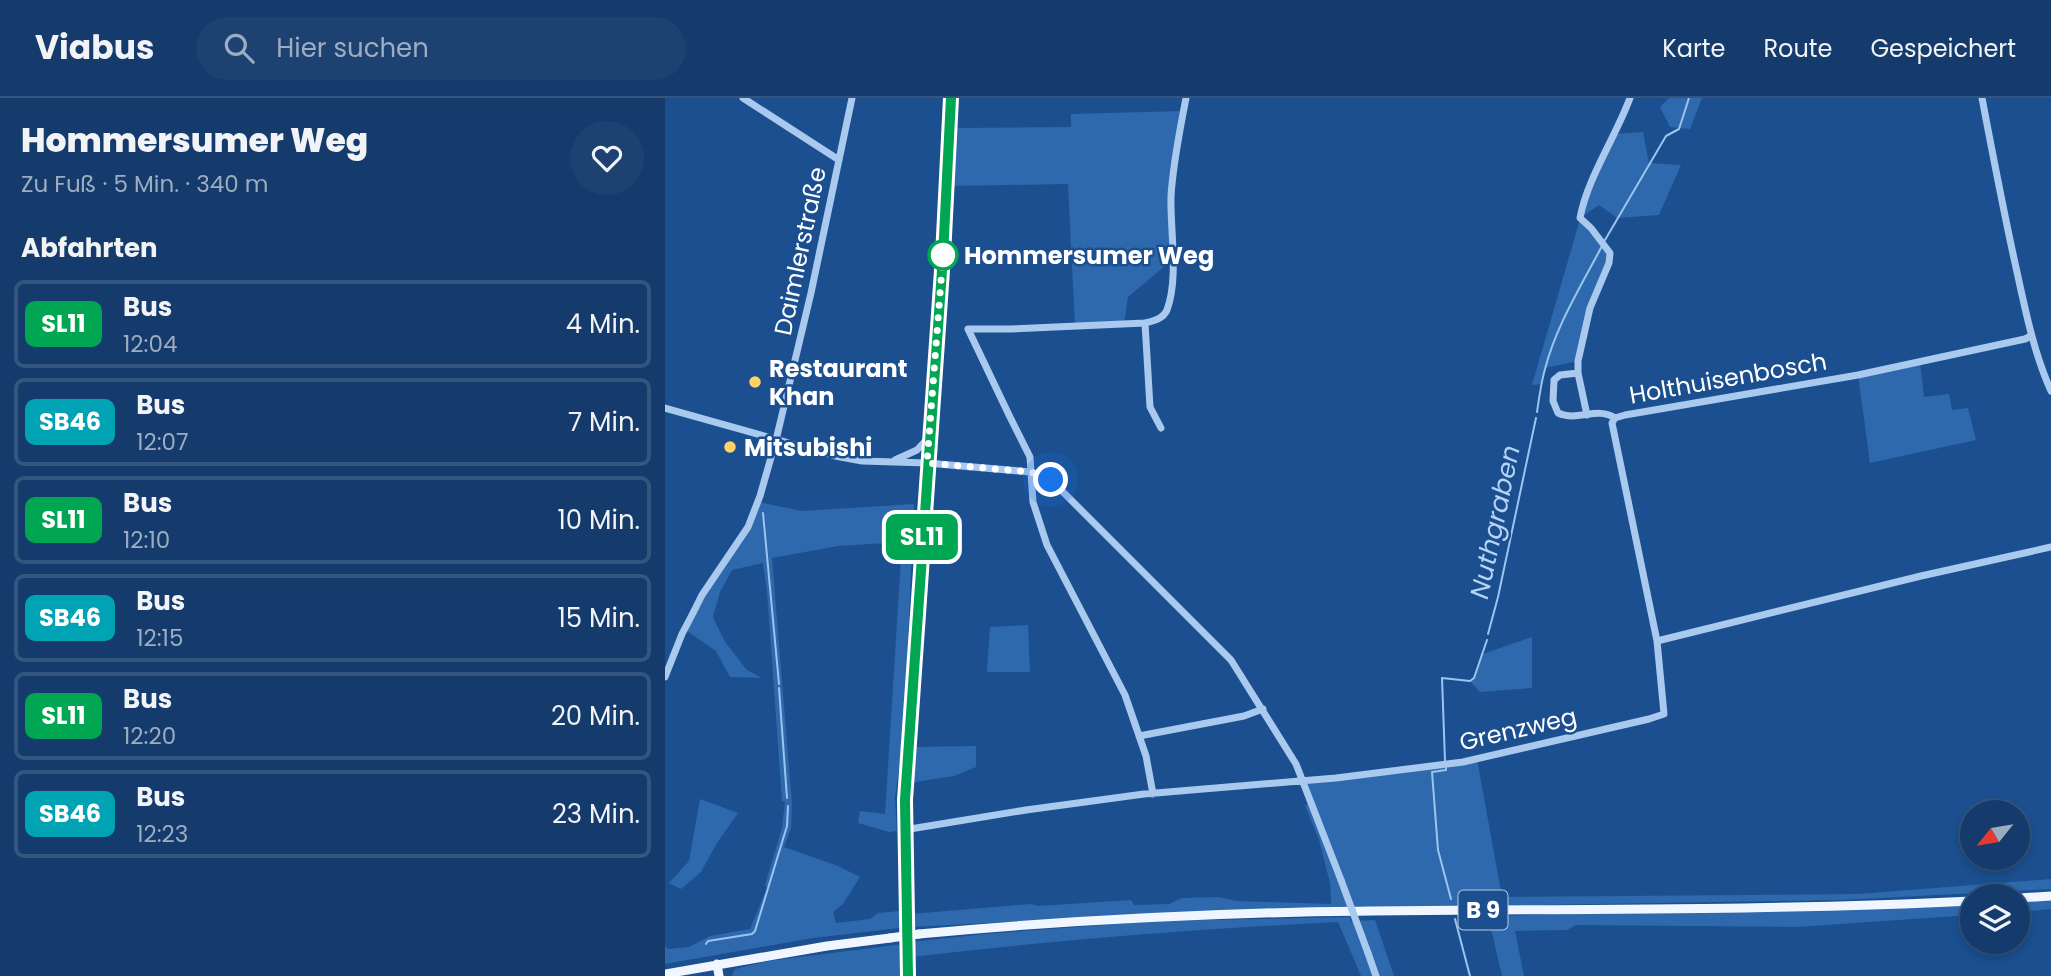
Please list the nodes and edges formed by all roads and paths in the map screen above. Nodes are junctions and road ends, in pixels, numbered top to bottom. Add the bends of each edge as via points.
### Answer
1 (743, 98) edge
2 (852, 98) edge
3 (951, 98) edge
4 (1186, 98) edge
5 (1630, 98) edge
6 (1982, 98) edge
7 (839, 160) junction
8 (1145, 323) junction
9 (2031, 336) junction
10 (1578, 373) junction
11 (2051, 391) edge
12 (665, 408) edge
13 (1587, 415) junction
14 (1615, 418) junction
15 (1161, 428) dead end
16 (929, 437) junction
17 (776, 440) junction
18 (891, 462) junction
19 (927, 463) junction
20 (1031, 472) junction
21 (2051, 547) edge
22 (1657, 641) junction
23 (668, 661) edge
24 (665, 677) edge
25 (1263, 709) junction
26 (1139, 736) junction
27 (1303, 779) junction
28 (1153, 794) junction
29 (904, 830) junction
30 (2051, 895) edge
31 (2030, 897) edge
32 (1960, 901) edge
33 (717, 964) junction
34 (688, 969) junction
35 (665, 974) edge
36 (703, 976) edge
37 (719, 976) edge
38 (908, 976) edge
39 (1376, 976) edge

1 - 7 street
2 - 7 street, Daimlerstraße
3 - 16 main road
4 - 8 street via 1171,196 1172,286 1166,313
5 - 10 street via 1580,219 1610,253 1590,307
6 - 9 street
7 - 17 street, Daimlerstraße
8 - 15 street via 1150,407
8 - 20 street via 968,329 1030,457
9 - 11 street
9 - 14 street, Holthuisenbosch via 1858,375
10 - 13 street
10 - 13 street via 1554,380 1554,406 1562,415
12 - 17 street
13 - 14 street via 1606,413
14 - 22 street, Holthuisenbosch via 1612,423
16 - 18 street via 917,450
16 - 19 main road
17 - 18 street via 835,456
17 - 23 street, Daimlerstraße via 748,527 702,595
18 - 19 street
19 - 20 street
19 - 29 main road
20 - 25 street via 1051,480 1231,660
20 - 26 street via 1033,502 1047,545 1125,695
21 - 22 street
22 - 27 street, Grenzweg via 1664,714 1463,762
23 - 24 street, Daimlerstraße
25 - 26 street
25 - 27 street
26 - 28 street
27 - 28 street, Grenzweg
27 - 39 street, bridge
28 - 29 street, Grenzweg
29 - 38 main road
30 - 31 main road
32 - 33 main road, B 9, bridge via 1203,915 919,934
33 - 34 main road, B 9
33 - 37 main road
34 - 35 main road, B 9
34 - 36 main road

